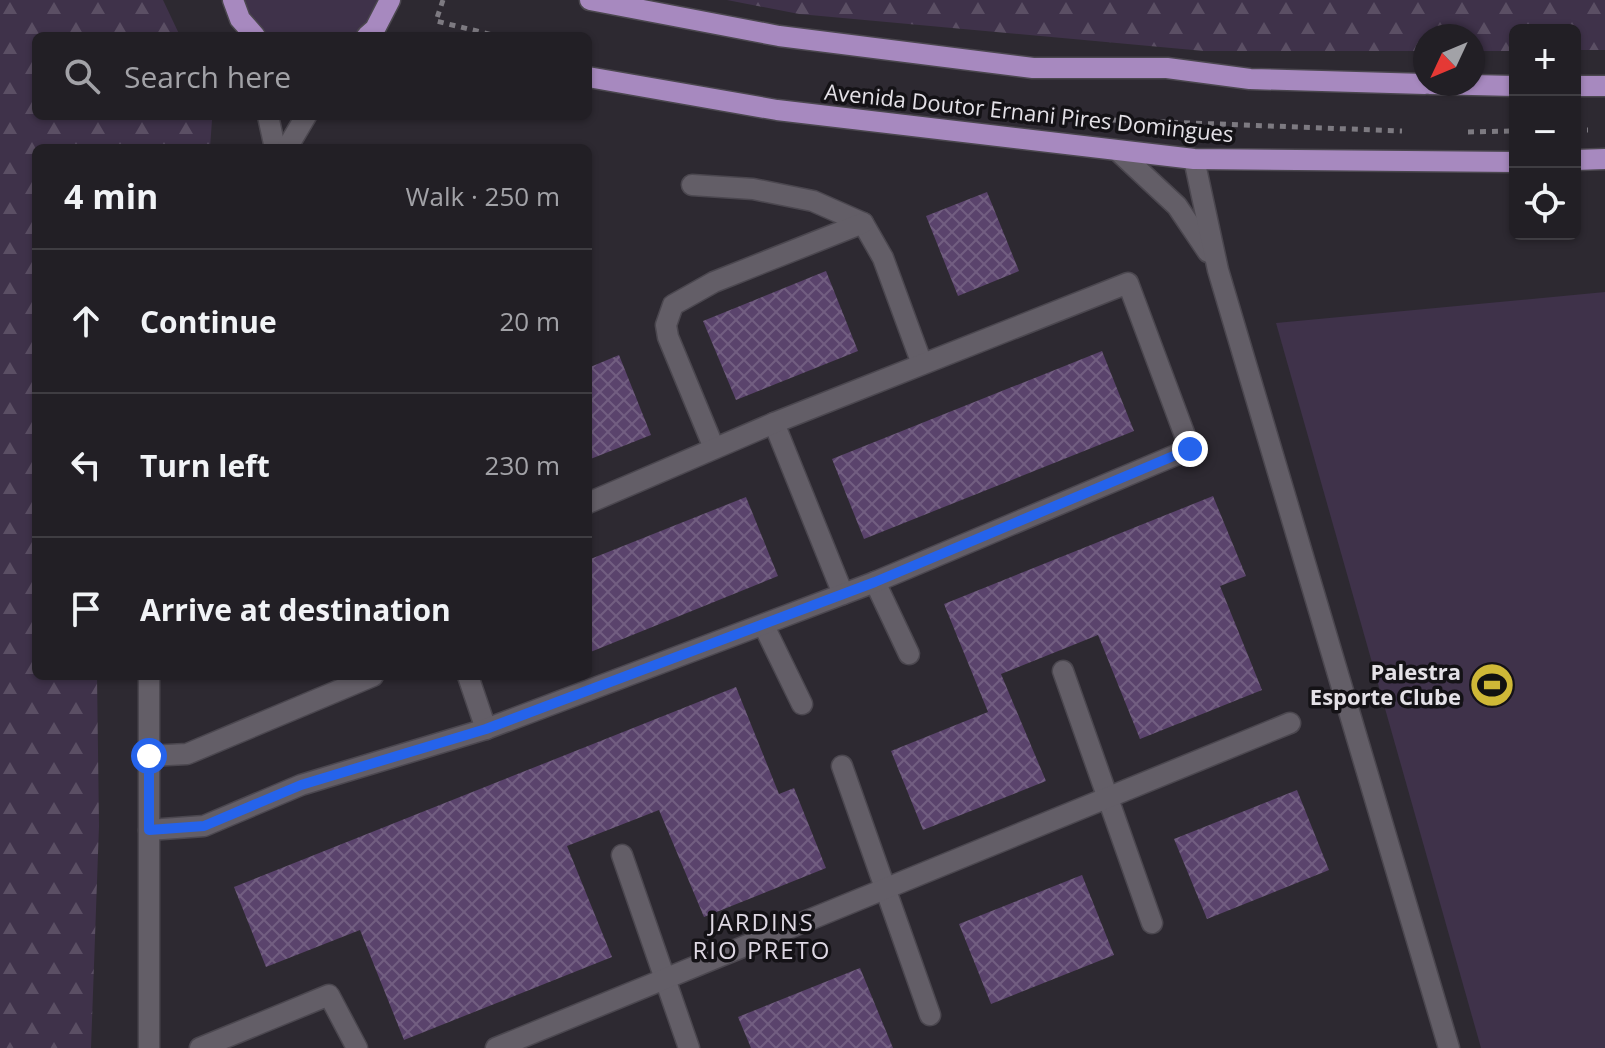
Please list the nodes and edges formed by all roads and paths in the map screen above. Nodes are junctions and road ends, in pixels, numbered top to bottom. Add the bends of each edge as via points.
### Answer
1 (218, 0) edge
2 (390, 0) edge
3 (443, 0) edge
4 (590, 0) edge
5 (246, 25) edge
6 (372, 32) edge
7 (481, 32) edge
8 (592, 78) edge
9 (1413, 84) edge
10 (1485, 85) edge
11 (1509, 86) edge
12 (1581, 86) edge
13 (1605, 86) edge
14 (269, 120) edge
15 (304, 120) edge
16 (1106, 120) dead end
17 (1509, 131) edge
18 (1418, 132) dead end
19 (1461, 132) dead end
20 (274, 144) edge
21 (289, 144) edge
22 (1118, 151) junction
23 (1194, 159) junction
24 (1605, 159) edge
25 (1581, 160) edge
26 (1509, 162) edge
27 (692, 185) dead end
28 (863, 223) junction
29 (1218, 270) junction
30 (922, 364) junction
31 (774, 423) junction
32 (714, 448) junction
33 (592, 501) edge
34 (875, 582) junction
35 (843, 594) junction
36 (764, 626) junction
37 (909, 654) dead end
38 (1063, 671) dead end
39 (149, 680) edge
40 (364, 680) edge
41 (469, 680) edge
42 (802, 704) dead end
43 (1290, 723) dead end
44 (486, 729) junction
45 (149, 756) junction
46 (842, 766) dead end
47 (1108, 797) junction
48 (149, 830) junction
49 (622, 855) dead end
50 (885, 888) junction
51 (1152, 923) dead end
52 (665, 978) junction
53 (930, 1015) dead end
54 (149, 1048) edge
55 (200, 1048) edge
56 (357, 1048) edge
57 (496, 1048) edge
58 (689, 1048) edge
59 (1449, 1048) edge

1 - 5 main road
2 - 6 main road
3 - 7 path via 436,21
4 - 9 main road, Avenida Doutor Ernani Pires Domingues via 779,36 1033,68 1167,68 1250,79
8 - 22 main road, Avenida Doutor Ernani Pires Domingues via 777,110
10 - 11 main road, Avenida Doutor Ernani Pires Domingues
12 - 13 main road
14 - 20 street
15 - 21 street
16 - 18 path
17 - 19 path
22 - 23 main road, Avenida Doutor Ernani Pires Domingues
22 - 29 street via 1177,206
23 - 26 main road, Avenida Doutor Ernani Pires Domingues
23 - 29 street
24 - 25 main road
27 - 28 street via 753,189 813,201
28 - 30 street via 883,258
28 - 32 street via 714,282 673,305 668,337
29 - 59 street
30 - 31 street
30 - 34 street via 1128,283 1190,449
31 - 32 street
31 - 35 street
32 - 33 street
34 - 35 street
34 - 37 street
35 - 36 street
36 - 42 street
36 - 44 street
38 - 47 street
39 - 45 street
40 - 45 street via 187,754
41 - 44 street
43 - 47 street
44 - 48 street via 301,785 204,826
45 - 48 street
46 - 50 street
47 - 50 street
47 - 51 street
48 - 54 street
49 - 52 street
50 - 52 street
50 - 53 street
52 - 57 street
52 - 58 street
55 - 56 street via 329,995

